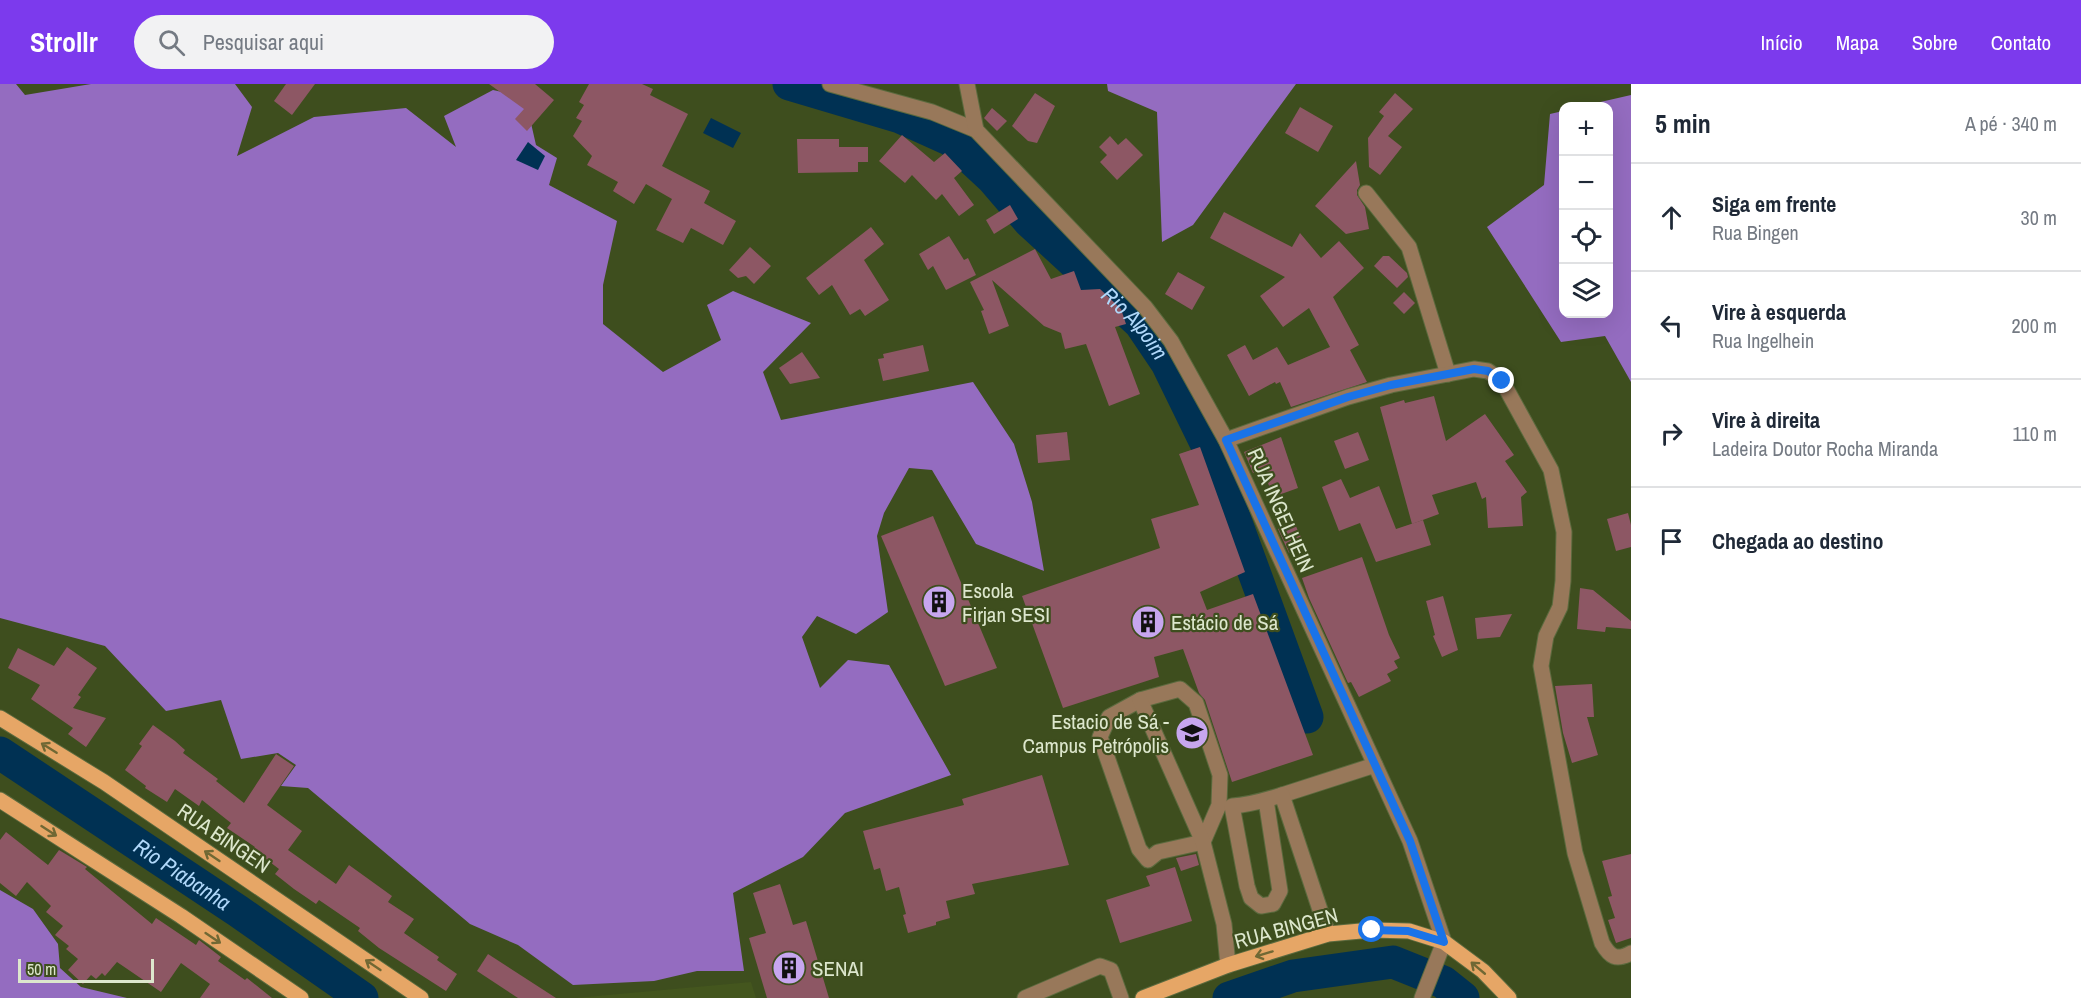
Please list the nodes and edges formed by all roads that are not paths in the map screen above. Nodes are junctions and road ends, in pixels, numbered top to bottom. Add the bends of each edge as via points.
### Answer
1 (830, 84) edge
2 (967, 84) edge
3 (976, 130) junction
4 (1366, 193) dead end
5 (1448, 374) junction
6 (1226, 440) junction
7 (1140, 700) junction
8 (0, 718) edge
9 (1375, 765) junction
10 (1282, 795) junction
11 (0, 800) edge
12 (1266, 800) junction
13 (1226, 805) junction
14 (1203, 842) junction
15 (1328, 934) junction
16 (1444, 942) junction
17 (1631, 953) edge
18 (1228, 965) junction
19 (301, 998) edge
20 (421, 998) edge
21 (1025, 998) edge
22 (1121, 998) edge
23 (1143, 998) edge
24 (1422, 998) edge
25 (1509, 998) edge

1 - 3 street, RUA INGELHEIN via 932,112
2 - 3 street
3 - 6 street, RUA INGELHEIN via 1146,307 1171,341
4 - 5 street via 1409,247
5 - 6 street via 1348,397
5 - 17 street via 1474,369 1488,371 1502,381 1551,470 1564,532 1563,581 1560,607 1546,636 1541,666 1575,853 1602,943 1616,957
6 - 9 street, RUA INGELHEIN
7 - 13 street via 1180,689 1196,703
7 - 14 street
7 - 14 street via 1109,717 1100,737 1139,849 1148,860 1158,852
20 -> 8 main road, RUA BINGEN via 104,782
9 - 10 street
9 - 16 street, RUA INGELHEIN via 1410,841
10 - 12 street
10 - 15 street
11 -> 19 main road via 182,916
12 - 13 street
12 - 13 street via 1280,891 1273,904 1261,906 1251,898
13 - 14 street
14 - 18 street via 1224,924
15 - 16 main road, RUA BINGEN via 1408,931
15 -> 18 main road, RUA BINGEN
16 - 24 street
25 -> 16 main road, RUA BINGEN via 1483,971
18 - 23 main road, RUA BINGEN
21 - 22 street via 1100,966 1111,970

